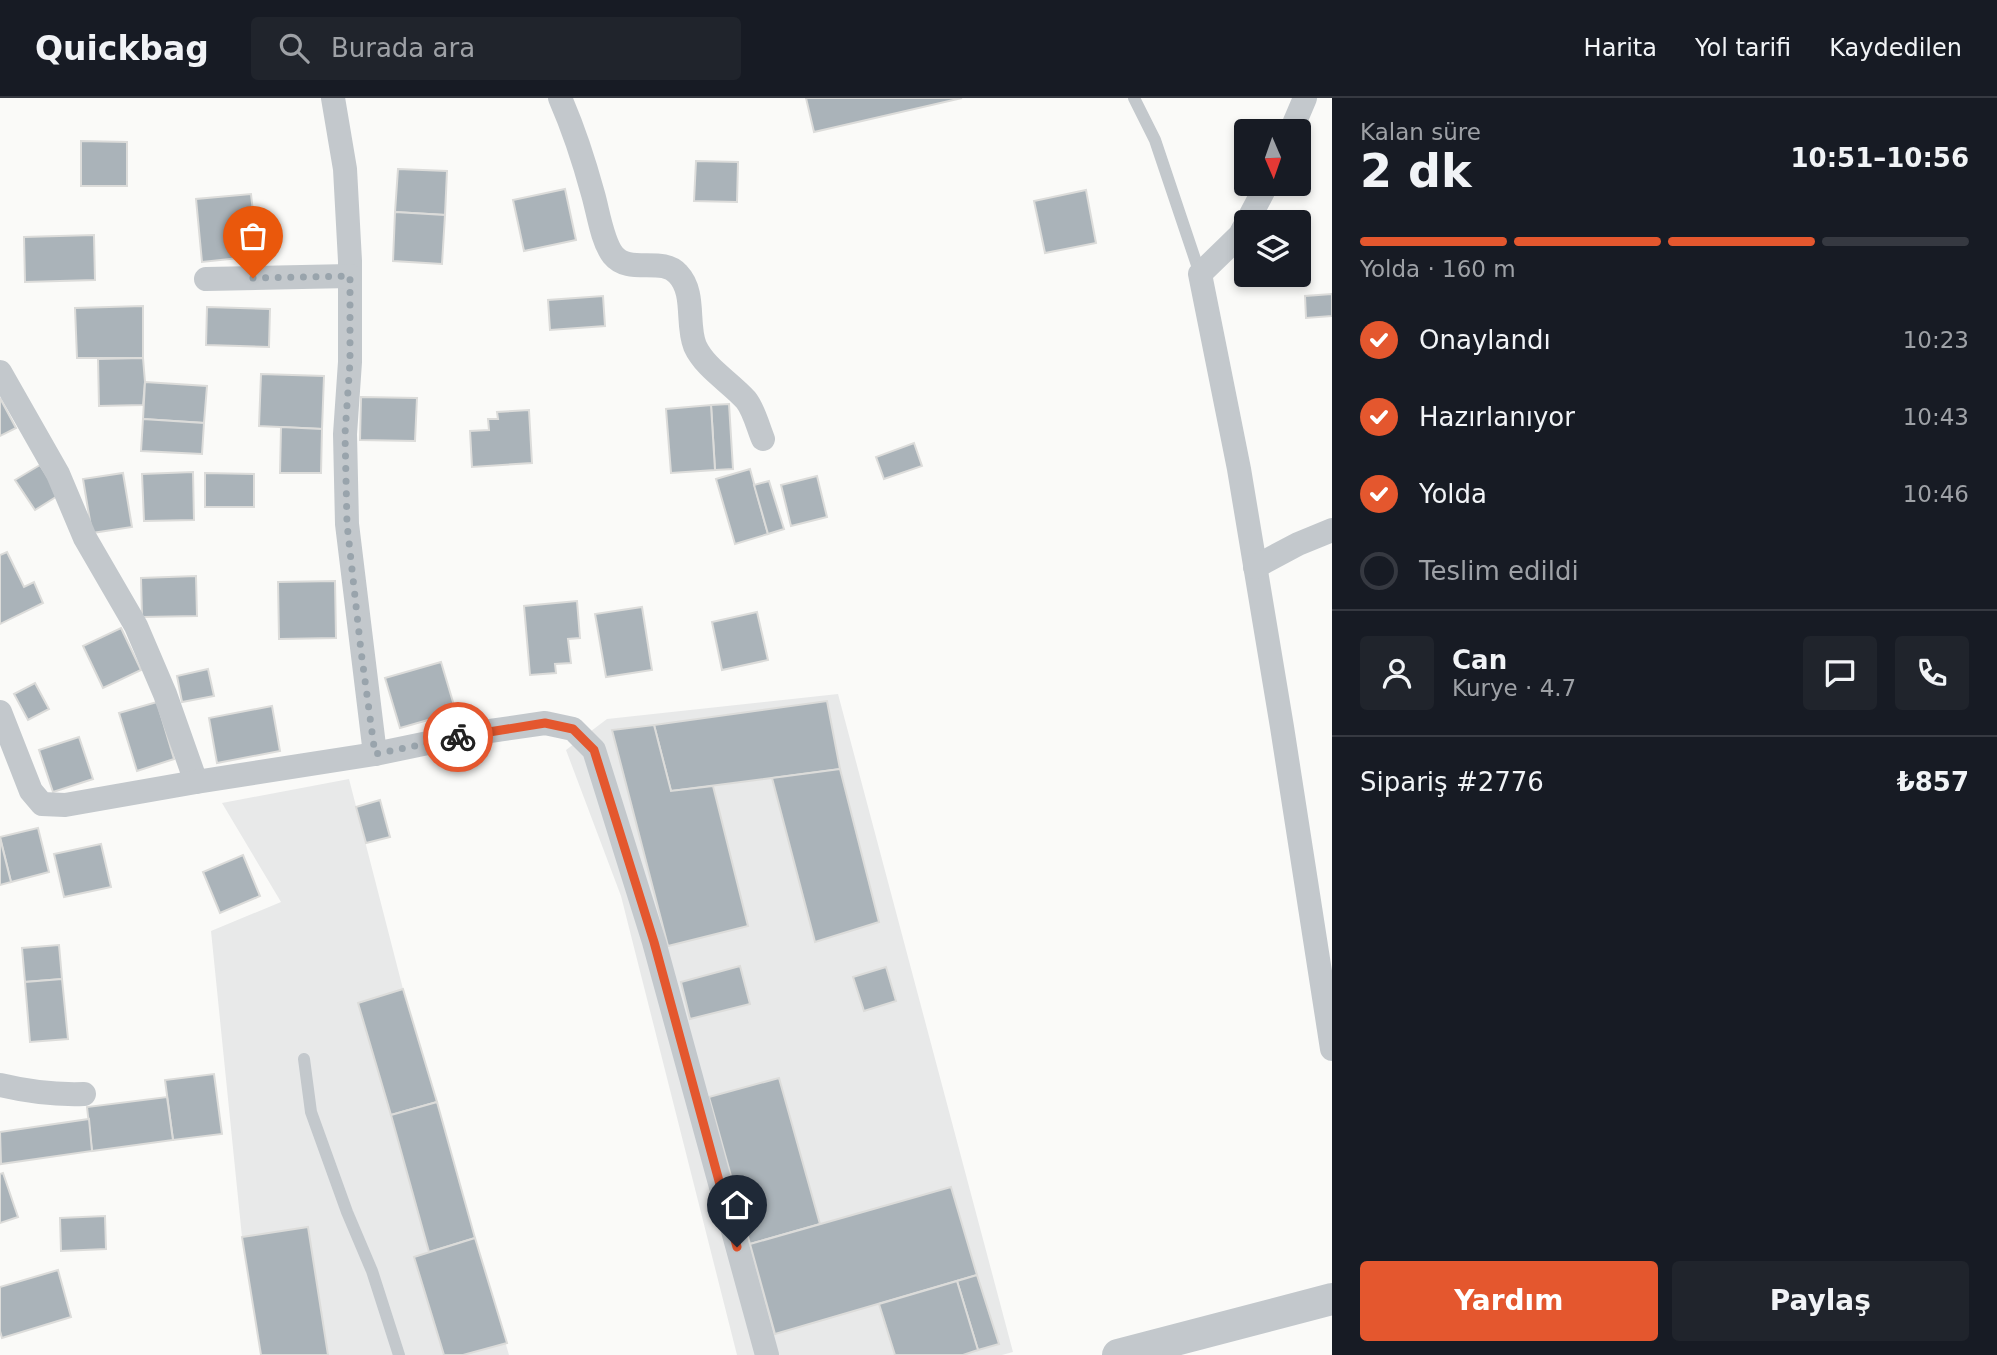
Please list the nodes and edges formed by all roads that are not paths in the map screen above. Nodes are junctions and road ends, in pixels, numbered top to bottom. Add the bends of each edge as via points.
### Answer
1 (333, 98) edge
2 (560, 98) edge
3 (1135, 98) edge
4 (1305, 98) edge
5 (1296, 119) edge
6 (1234, 240) edge
7 (1200, 274) junction
8 (350, 276) junction
9 (206, 279) dead end
10 (0, 372) edge
11 (763, 439) dead end
12 (1332, 530) edge
13 (1255, 567) junction
14 (0, 712) edge
15 (375, 754) junction
16 (196, 782) junction
17 (1332, 1049) edge
18 (304, 1059) dead end
19 (0, 1085) edge
20 (84, 1094) dead end
21 (1332, 1299) edge
22 (399, 1355) edge
23 (767, 1355) edge
24 (1118, 1355) edge

1 - 8 street via 345,169
2 - 11 street via 612,255 623,263 677,272 690,304 694,343 702,358 748,403
3 - 7 lane via 1155,140
4 - 5 street
6 - 7 street
7 - 13 street
8 - 9 street
8 - 15 street via 347,524
10 - 16 street via 136,626
12 - 13 street
13 - 17 street
14 - 16 street via 32,791 42,804 65,805
15 - 16 street
15 - 23 street via 545,723 573,729 594,750 654,942
18 - 22 lane via 311,1112
19 - 20 street via 39,1093
21 - 24 street

